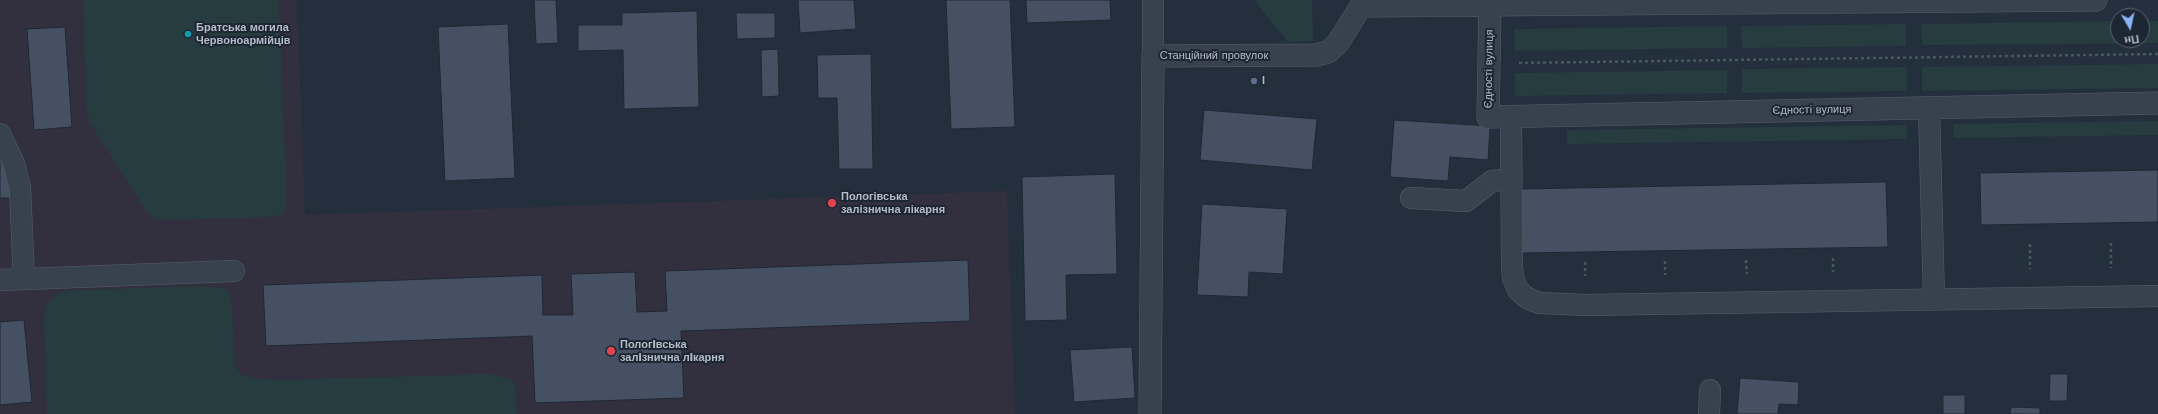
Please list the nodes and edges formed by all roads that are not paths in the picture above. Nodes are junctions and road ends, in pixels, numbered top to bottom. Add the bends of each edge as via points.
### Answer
1 (1153, 0) edge
2 (2096, 0) edge
3 (1746, 2) edge
4 (1361, 3) edge
5 (1490, 6) junction
6 (1152, 56) junction
7 (2158, 103) edge
8 (1929, 108) junction
9 (1511, 116) junction
10 (0, 134) edge
11 (1511, 179) junction
12 (1411, 198) dead end
13 (234, 271) dead end
14 (24, 279) junction
15 (0, 280) edge
16 (2158, 296) edge
17 (1934, 299) junction
18 (1710, 390) dead end
19 (1150, 414) edge
20 (1709, 414) edge

1 - 6 lane
2 - 3 street
3 - 5 street
4 - 5 street, Станційний провулок
4 - 6 street, Станційний провулок via 1338,43 1328,52 1316,55
5 - 9 street, Єдності вулиця via 1488,117
6 - 19 street, Станційний провулок
7 - 8 street, Єдності вулиця
8 - 9 street, Єдності вулиця
8 - 17 lane
9 - 11 lane
10 - 14 lane via 14,164 20,188
11 - 12 lane via 1492,181 1466,201
11 - 17 lane via 1513,278 1518,290 1527,298 1539,303 1578,305
13 - 14 lane
14 - 15 lane
16 - 17 lane
18 - 20 lane

